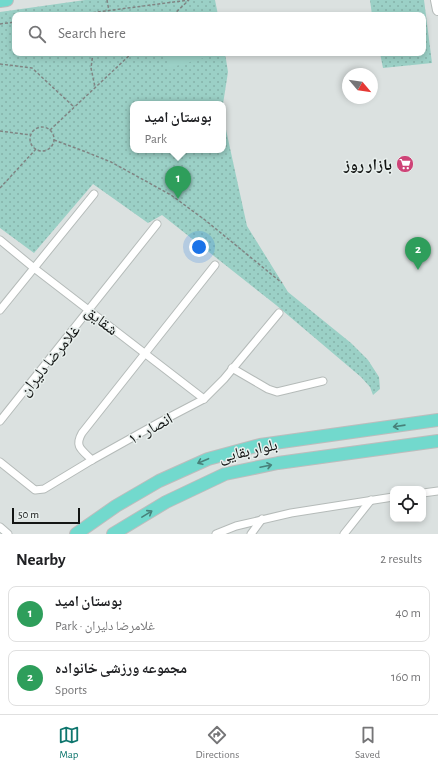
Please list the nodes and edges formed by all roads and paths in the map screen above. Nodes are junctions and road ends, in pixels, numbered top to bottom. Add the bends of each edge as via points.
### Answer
1 (7, 0) edge
2 (107, 0) edge
3 (436, 0) edge
4 (0, 1) edge
5 (438, 10) edge
6 (109, 11) junction
7 (101, 12) edge
8 (176, 12) edge
9 (12, 22) edge
10 (0, 24) edge
11 (93, 56) edge
12 (129, 56) edge
13 (0, 64) edge
14 (95, 87) junction
15 (74, 107) junction
16 (50, 130) junction
17 (0, 131) edge
18 (31, 135) junction
19 (54, 140) junction
20 (36, 149) junction
21 (0, 188) edge
22 (94, 194) dead end
23 (157, 224) dead end
24 (0, 240) edge
25 (215, 265) dead end
26 (34, 268) junction
27 (282, 283) dead end
28 (0, 310) edge
29 (89, 310) junction
30 (279, 313) dead end
31 (145, 354) junction
32 (232, 368) junction
33 (323, 381) dead end
34 (204, 399) junction
35 (438, 420) edge
36 (0, 421) edge
37 (438, 441) edge
38 (92, 460) junction
39 (0, 462) edge
40 (438, 491) edge
41 (426, 493) edge
42 (390, 497) edge
43 (371, 500) junction
44 (262, 519) junction
45 (0, 527) edge
46 (8, 534) edge
47 (76, 534) edge
48 (114, 534) edge
49 (216, 534) edge
50 (251, 534) edge
51 (344, 534) edge

1 - 4 main road
2 - 6 path
3 - 5 main road
6 - 7 path
6 - 8 path via 189,0
9 - 10 path
11 - 14 path via 91,68
12 - 14 path
13 - 15 path via 32,68
14 - 15 path
15 - 16 path
16 - 18 path via 39,127
16 - 19 path
17 - 18 path
18 - 20 path via 31,143
19 - 20 path via 48,150
19 - 27 path via 111,162 171,195
20 - 21 path
22 - 26 street
23 - 29 street, غلامرضا دلیران
24 - 26 street, شقایق
25 - 31 street
26 - 28 street
26 - 29 street, شقایق
29 - 31 street, شقایق
29 - 36 street, غلامرضا دلیران
30 - 32 street, انصار ۱۰
31 - 34 street, شقایق
31 - 38 street via 80,436 79,446
32 - 33 street via 278,392
32 - 34 street, انصار ۱۰
34 - 38 street, انصار ۱۰
35 -> 47 main road, بلوار بقایی via 260,445 208,459 158,481
48 -> 37 main road, بلوار بقایی via 166,502 225,474
38 - 39 street, انصار ۱۰ via 44,489 35,490
40 - 41 street
42 - 43 street
43 - 44 street
43 - 51 street
44 - 49 street
44 - 50 street
45 - 46 street

